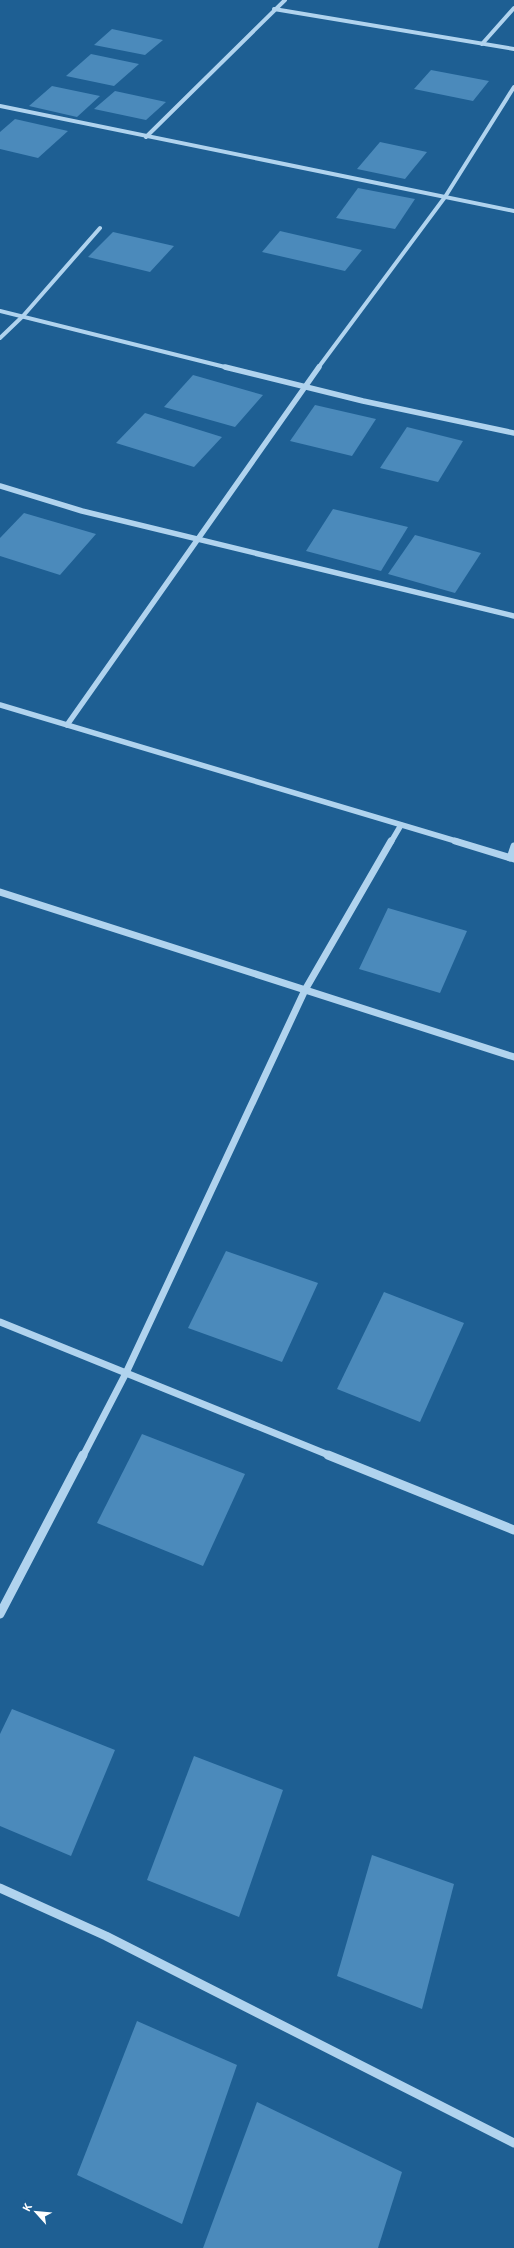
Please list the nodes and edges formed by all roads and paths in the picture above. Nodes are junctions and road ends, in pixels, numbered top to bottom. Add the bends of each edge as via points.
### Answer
1 (285, 0) edge
2 (514, 8) edge
3 (274, 9) junction
4 (482, 44) junction
5 (514, 49) edge
6 (514, 87) edge
7 (0, 106) edge
8 (146, 137) junction
9 (445, 197) junction
10 (514, 211) edge
11 (100, 228) dead end
12 (0, 311) edge
13 (23, 316) junction
14 (0, 338) edge
15 (305, 386) junction
16 (514, 433) edge
17 (0, 486) edge
18 (196, 538) junction
19 (514, 616) edge
20 (0, 705) edge
21 (68, 725) junction
22 (401, 825) junction
23 (514, 846) edge
24 (512, 859) edge
25 (0, 892) edge
26 (305, 990) junction
27 (514, 1057) edge
28 (0, 1322) edge
29 (126, 1373) junction
30 (514, 1530) edge
31 (0, 1614) edge
32 (0, 1888) edge
33 (514, 2143) edge

1 - 3 street
2 - 4 street
3 - 4 street
3 - 8 street
4 - 5 street
6 - 9 street
7 - 8 street
8 - 9 street
9 - 10 street
9 - 15 street
11 - 13 street
12 - 13 street
13 - 14 street
13 - 15 street
15 - 16 street
15 - 18 street
17 - 18 street via 82,511
18 - 19 street
18 - 21 street
20 - 21 street
21 - 22 street
22 - 24 street
22 - 26 street
23 - 24 street
25 - 26 street
26 - 27 street
26 - 29 street
28 - 29 street
29 - 30 street
29 - 31 street
32 - 33 street via 106,1936

